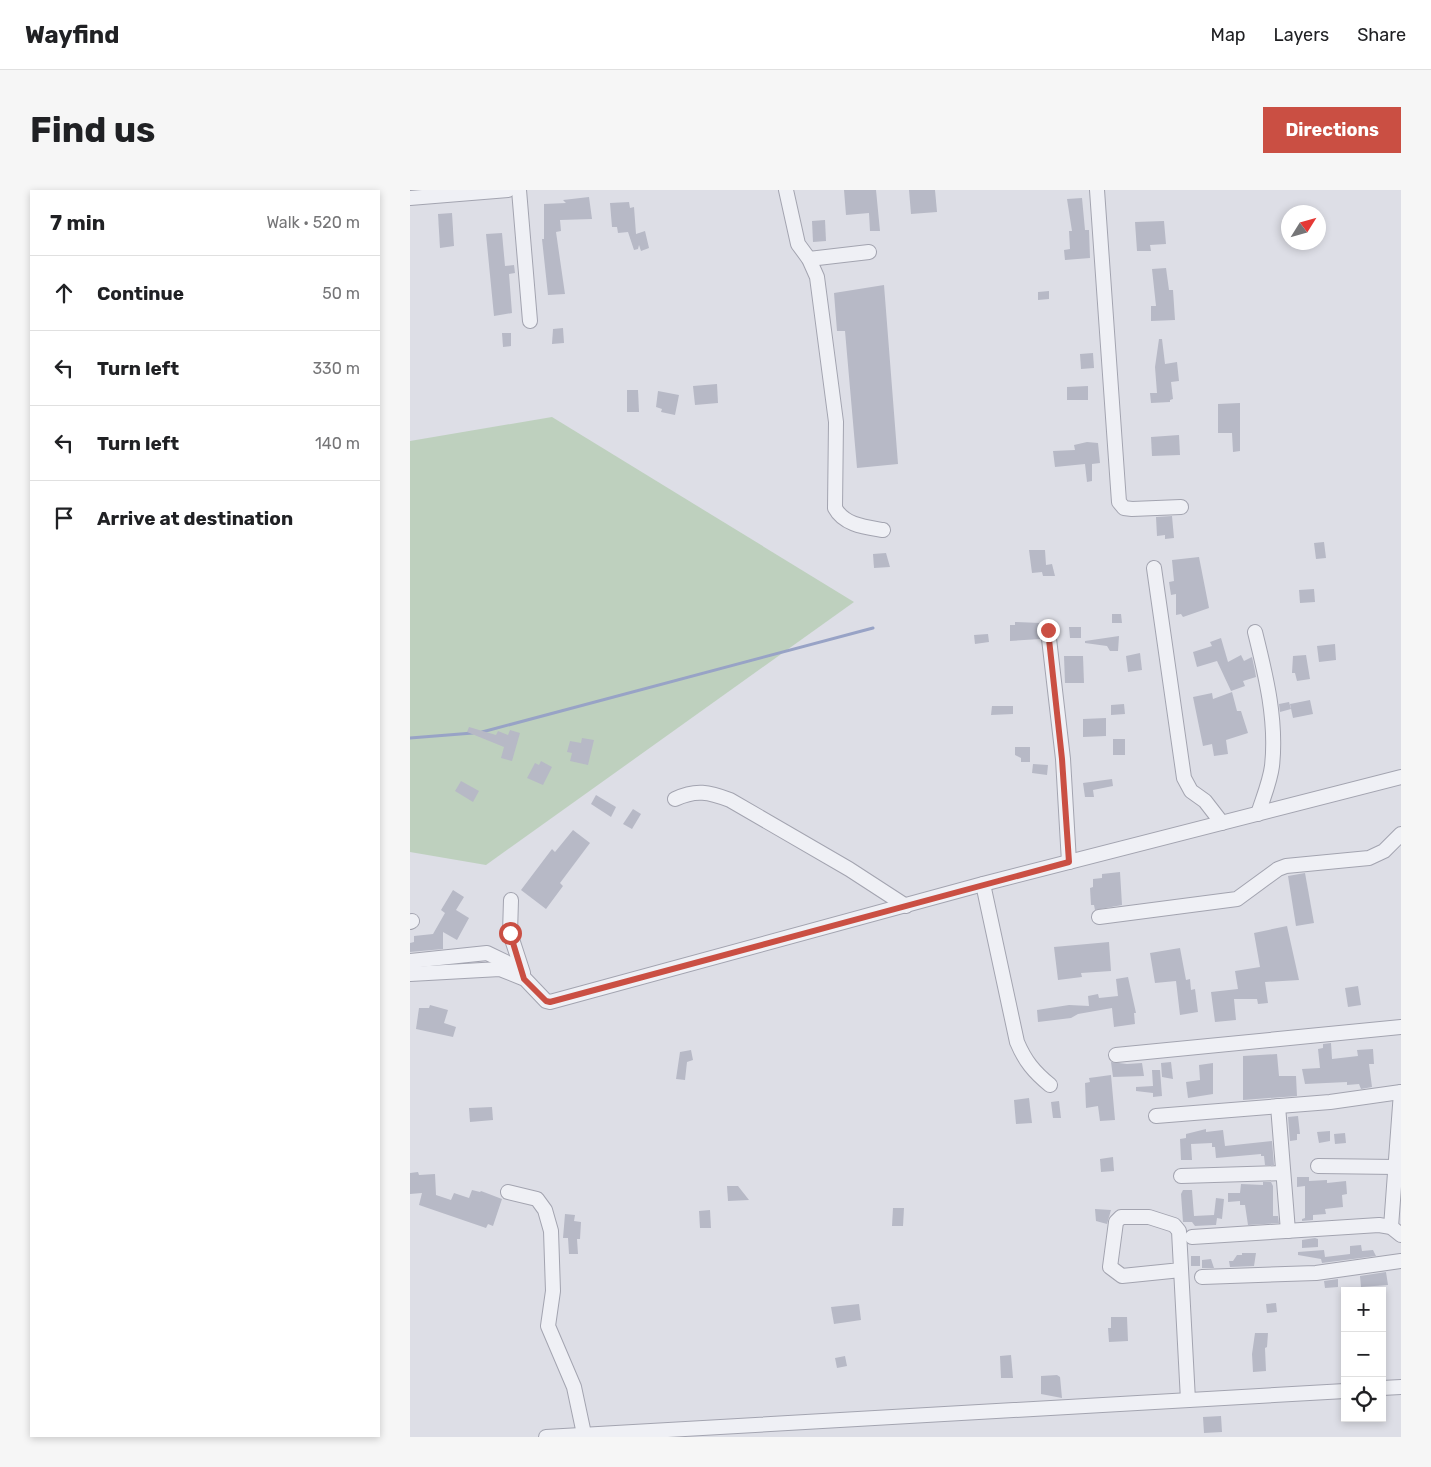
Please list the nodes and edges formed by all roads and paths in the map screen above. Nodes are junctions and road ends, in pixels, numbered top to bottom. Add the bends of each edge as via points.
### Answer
1 (508, 190) edge
2 (519, 190) edge
3 (786, 190) edge
4 (1097, 190) edge
5 (410, 198) edge
6 (869, 252) dead end
7 (809, 259) junction
8 (530, 321) dead end
9 (1181, 507) dead end
10 (883, 530) dead end
11 (1154, 568) dead end
12 (1048, 630) dead end
13 (1255, 632) dead end
14 (1401, 777) edge
15 (675, 799) dead end
16 (1258, 814) junction
17 (1222, 823) junction
18 (1401, 834) edge
19 (1069, 862) junction
20 (983, 884) junction
21 (511, 900) dead end
22 (906, 906) junction
23 (1099, 917) dead end
24 (410, 961) edge
25 (410, 974) edge
26 (524, 974) junction
27 (1401, 1027) edge
28 (1116, 1055) dead end
29 (1050, 1085) dead end
30 (1401, 1092) edge
31 (1278, 1106) junction
32 (1156, 1116) dead end
33 (1318, 1166) dead end
34 (1396, 1167) junction
35 (1283, 1173) junction
36 (1181, 1176) dead end
37 (508, 1192) dead end
38 (1288, 1231) junction
39 (1396, 1231) edge
40 (1192, 1237) dead end
41 (1401, 1261) edge
42 (1181, 1270) junction
43 (1202, 1277) dead end
44 (1401, 1387) edge
45 (1386, 1388) edge
46 (1341, 1390) edge
47 (1188, 1400) junction
48 (584, 1434) junction
49 (546, 1437) edge

1 - 5 street
2 - 8 street
3 - 7 street via 798,244
4 - 9 street via 1119,502 1124,508 1132,509
6 - 7 street
7 - 10 street via 817,277 836,422 835,508 839,517
11 - 17 street via 1184,778 1191,791 1205,801
12 - 19 street
13 - 16 street via 1268,684 1273,731 1272,766
14 - 16 street
15 - 22 street via 697,791 730,800
16 - 17 street
17 - 19 street
18 - 23 street via 1384,851 1369,858 1278,869 1237,899
19 - 20 street
20 - 22 street
20 - 29 street via 1017,1042 1033,1072
21 - 26 street via 510,933
22 - 26 street via 550,1002
24 - 26 street via 487,953
25 - 26 street via 500,969
27 - 28 street
30 - 31 street
30 - 34 street
31 - 32 street
31 - 35 street
33 - 34 street
34 - 39 street
35 - 36 street
35 - 38 street
37 - 48 street via 537,1199 545,1210 551,1231 553,1266 548,1326 574,1386
38 - 39 street via 1379,1225
38 - 40 street
41 - 43 street via 1316,1273
42 - 42 street via 1122,1276 1115,1272 1110,1267 1116,1222 1121,1218 1149,1217 1174,1225 1179,1231
42 - 47 street
44 - 45 street
46 - 47 street
47 - 48 street
48 - 49 street

